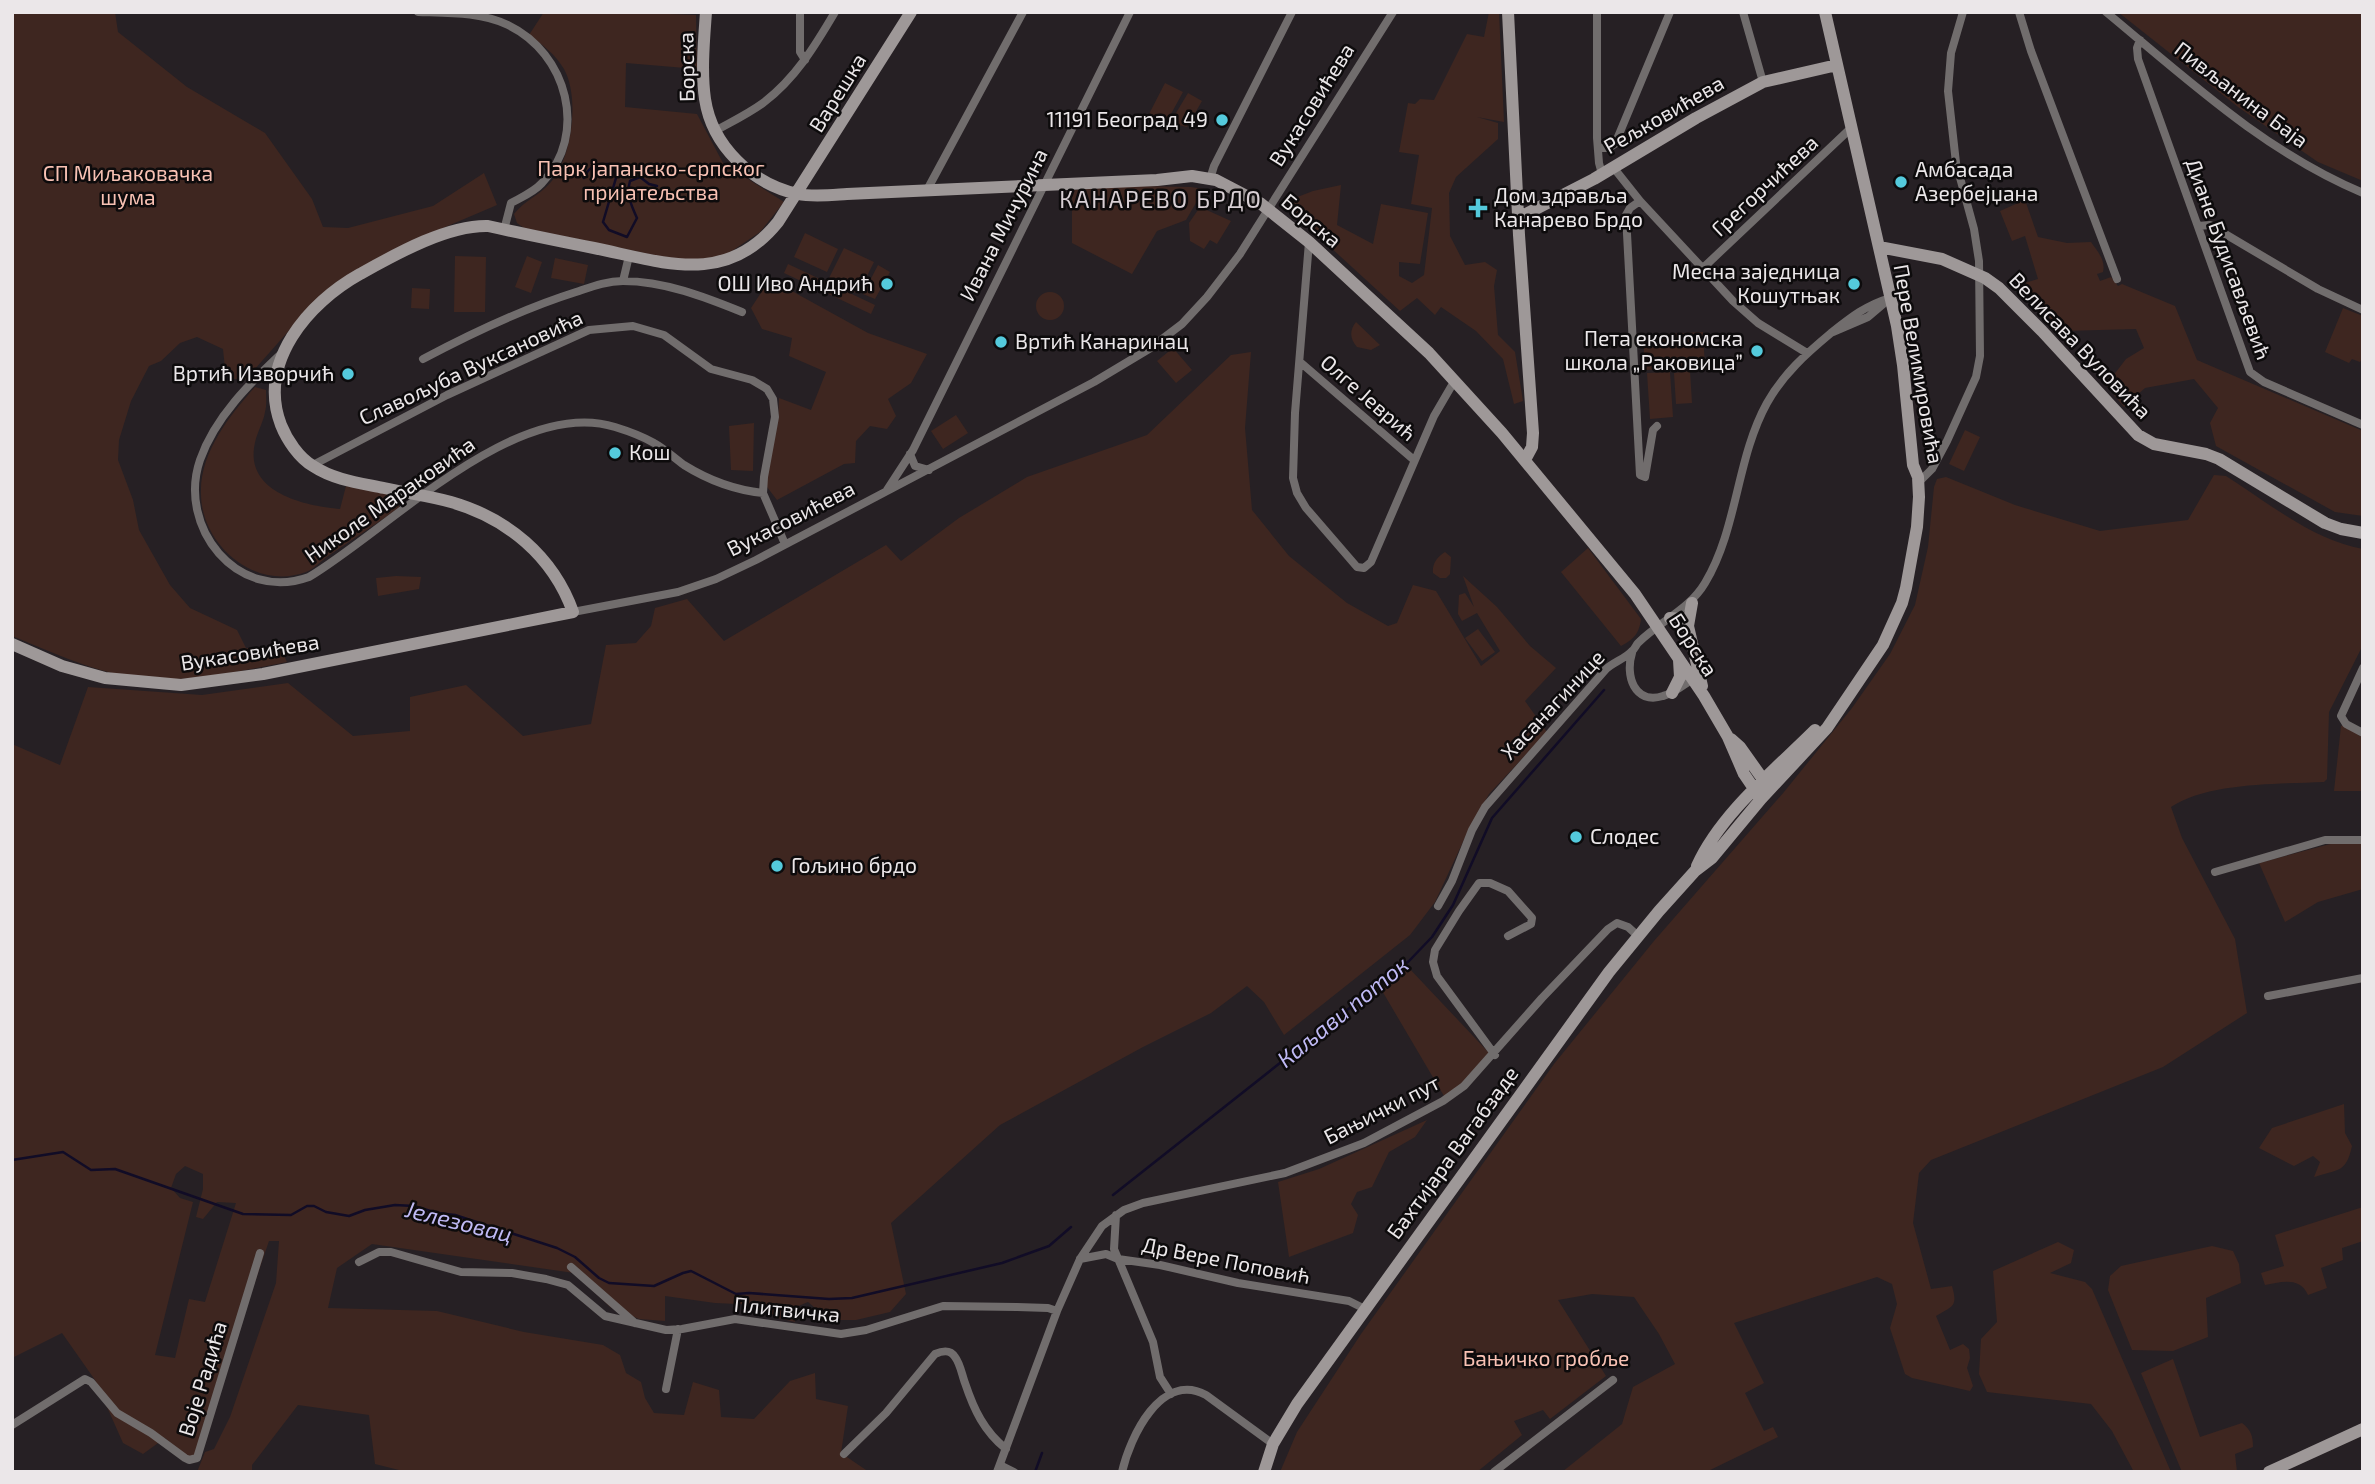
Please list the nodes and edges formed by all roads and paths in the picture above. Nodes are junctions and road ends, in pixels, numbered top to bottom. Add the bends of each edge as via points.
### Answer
1 (418, 12) edge
2 (706, 12) edge
3 (800, 12) edge
4 (835, 12) edge
5 (911, 12) edge
6 (1023, 12) edge
7 (1130, 12) edge
8 (1292, 12) edge
9 (1393, 12) edge
10 (1508, 12) edge
11 (1597, 12) edge
12 (1670, 12) edge
13 (1742, 12) edge
14 (1825, 12) edge
15 (1963, 12) edge
16 (2019, 12) edge
17 (2106, 12) edge
18 (2140, 40) junction
19 (805, 60) junction
20 (1837, 65) junction
21 (1763, 82) junction
22 (1850, 130) junction
23 (715, 131) junction
24 (1598, 148) junction
25 (1608, 171) junction
26 (1210, 179) junction
27 (1045, 184) junction
28 (928, 190) junction
29 (2363, 193) edge
30 (798, 194) junction
31 (1640, 201) junction
32 (1269, 209) junction
33 (1518, 218) junction
34 (2197, 226) junction
35 (504, 230) junction
36 (1309, 242) junction
37 (1879, 247) junction
38 (629, 256) junction
39 (1703, 268) junction
40 (1979, 275) junction
41 (2117, 279) dead end
42 (623, 281) junction
43 (1890, 298) junction
44 (2363, 310) edge
45 (742, 312) dead end
46 (1868, 317) junction
47 (1895, 321) junction
48 (1833, 332) junction
49 (282, 353) junction
50 (1807, 353) junction
51 (423, 359) dead end
52 (1300, 362) junction
53 (1455, 380) junction
54 (2363, 425) edge
55 (1657, 426) dead end
56 (910, 454) junction
57 (1414, 460) junction
58 (1525, 460) junction
59 (311, 466) junction
60 (931, 470) junction
61 (1919, 482) junction
62 (887, 490) junction
63 (763, 493) junction
64 (423, 496) junction
65 (2363, 533) edge
66 (785, 544) junction
67 (1692, 603) junction
68 (573, 612) junction
69 (1670, 618) junction
70 (1688, 626) junction
71 (12, 645) edge
72 (1632, 653) junction
73 (1679, 656) junction
74 (1614, 662) junction
75 (2363, 668) edge
76 (1629, 677) junction
77 (1693, 679) junction
78 (1672, 693) junction
79 (1704, 696) junction
80 (2363, 733) edge
81 (1762, 790) junction
82 (2363, 840) edge
83 (2215, 872) dead end
84 (1438, 906) dead end
85 (1508, 936) dead end
86 (1638, 936) junction
87 (2363, 978) edge
88 (2268, 996) dead end
89 (1494, 1055) junction
90 (1116, 1215) junction
91 (260, 1253) dead end
92 (1080, 1259) junction
93 (1118, 1259) junction
94 (359, 1262) dead end
95 (571, 1267) dead end
96 (1366, 1309) junction
97 (1057, 1311) junction
98 (638, 1325) junction
99 (678, 1329) junction
100 (1613, 1380) dead end
101 (666, 1389) dead end
102 (1171, 1394) junction
103 (12, 1425) edge
104 (2363, 1429) edge
105 (1273, 1444) junction
106 (1006, 1449) junction
107 (844, 1454) dead end
108 (999, 1468) edge
109 (1014, 1472) edge
110 (1122, 1472) edge
111 (1264, 1472) edge
112 (1494, 1472) edge
113 (2269, 1472) edge

1 - 35 street via 483,16 504,23 538,46 558,74 566,115 561,153 544,182 511,203
2 - 23 main road, Борска via 704,90
3 - 19 street via 800,52
4 - 19 street
5 - 30 main road, Варешка
6 - 28 street
7 - 27 street, Ивана Мичурина
8 - 26 street
9 - 32 street, Вукасовићева
10 - 33 main road
11 - 24 street
12 - 24 street via 1615,144
13 - 21 street
14 - 20 main road, Пере Велимировића
15 - 40 street via 1951,52 1948,91 1956,163 1974,229
16 - 41 street
17 - 18 street, Пивљанина Баја
18 - 29 street, Пивљанина Баја via 2262,137 2312,170
18 - 34 street, Диане Будисављевић via 2138,60
19 - 23 street via 762,104
20 - 21 main road, Рељковићева
20 - 22 main road, Пере Велимировића
21 - 25 main road, Рељковићева
22 - 37 main road, Пере Велимировића
22 - 39 street, Грегорчићева
23 - 30 main road, Борска via 739,163
24 - 25 street
25 - 31 street
25 - 33 main road, Рељковићева
26 - 27 main road, Борска via 1192,176
26 - 32 main road, Борска
27 - 28 main road, Борска
27 - 56 street, Ивана Мичурина
28 - 30 main road, Борска
30 - 38 main road, Варешка via 763,240 729,258 682,266
31 - 39 street
31 - 55 street via 1626,215 1640,475 1646,477
32 - 36 main road, Борска
32 - 60 street, Вукасовићева via 1240,254 1182,324 1121,367
33 - 58 main road via 1533,433
34 - 44 street via 2210,225
34 - 54 street, Диане Будисављевић via 2252,375
35 - 38 main road, Варешка
35 - 49 main road, Варешка via 479,226 448,232 358,275 304,321
36 - 52 street
36 - 53 main road, Борска
37 - 40 main road, Велисава Вуловића via 1935,257
37 - 43 main road, Пере Велимировића
38 - 42 street
39 - 50 street via 1749,316
40 - 61 street via 1976,377 1932,470
40 - 65 main road, Велисава Вуловића via 1999,288 2042,331 2138,435 2160,446 2219,459 2325,523
42 - 45 street, Славољуба Вуксановића via 682,290
42 - 51 street, Славољуба Вуксановића via 601,284 502,320
43 - 46 street, Хасанагинице
43 - 47 main road, Пере Велимировића
43 - 48 street, Хасанагинице via 1868,306
46 - 47 street
46 - 48 street, Хасанагинице
47 - 61 main road, Пере Велимировића
48 - 50 street, Хасанагинице
49 - 59 main road via 275,390 277,413 286,437
49 - 64 street, Николе Мараковића via 231,408 200,461 194,485 199,517 207,537 227,562 240,573 263,580 306,579
50 - 67 street, Хасанагинице via 1784,377 1763,410 1725,538
52 - 57 street, Олге Јеврић
52 - 57 street via 1293,478 1312,517 1357,568 1371,562
53 - 57 street via 1438,405
53 - 58 main road, Борска
56 - 60 street via 916,468
56 - 62 street, Ивана Мичурина
58 - 73 main road, Борска via 1605,555
59 - 63 street, Славољуба Вуксановића via 447,395 590,330 633,326 664,335 711,369 767,389 775,417
59 - 64 main road via 343,479
60 - 62 street, Вукасовићева
61 - 81 main road, Пере Велимировића via 1917,527 1902,603 1877,656 1827,728
62 - 66 street, Вукасовићева
63 - 64 street, Николе Мараковића via 708,478 632,433 582,423 513,440
63 - 66 street
64 - 68 main road via 478,512 516,533 553,571
66 - 68 street, Вукасовићева via 693,587
67 - 69 street, Хасанагинице
67 - 70 main road
68 - 71 main road, Вукасовићева via 263,674 181,685 105,678
69 - 70 main road
69 - 72 street, Хасанагинице
70 - 79 main road
72 - 74 street, Хасанагинице
72 - 76 street
73 - 77 main road, Борска
73 - 78 main road via 1681,673
74 - 76 street
74 - 84 street, Хасанагинице via 1485,807
75 - 80 street via 2341,719
76 - 78 street via 1640,693 1650,697
77 - 78 street
77 - 79 main road, Борска
78 - 79 main road via 1691,690
79 - 81 main road, Борска via 1728,737 1740,747
81 - 86 main road, Бахтијара Вагабзаде via 1714,837 1695,871
82 - 83 street via 2315,842
85 - 89 street via 1533,919 1514,895 1485,882 1470,894 1434,956 1437,976
86 - 89 street, Бањички пут via 1622,924 1608,929
86 - 96 main road, Бахтијара Вагабзаде via 1560,1036
87 - 88 street
89 - 90 street, Бањички пут via 1443,1101 1327,1159 1285,1173 1143,1203
90 - 92 street via 1102,1226
90 - 93 street
91 - 103 street, Воје Радића via 197,1458 184,1458 117,1413 85,1379
92 - 93 street, Др Вере Поповић via 1102,1254
92 - 97 street
93 - 96 street, Др Вере Поповић via 1349,1301
93 - 102 street via 1153,1342 1160,1377
94 - 98 street, Плитвичка via 379,1252 391,1252 461,1272 546,1279 568,1286 605,1316
95 - 98 street
96 - 105 main road, Бахтијара Вагабзаде
97 - 99 street, Плитвичка via 943,1306 841,1334 735,1319
97 - 106 street
98 - 99 street, Плитвичка
99 - 101 street
100 - 112 street
102 - 105 street via 1198,1390
102 - 110 street via 1146,1415
104 - 113 main road
105 - 111 main road, Бахтијара Вагабзаде
106 - 107 street via 980,1422 957,1359 942,1351
106 - 108 street
108 - 109 street

